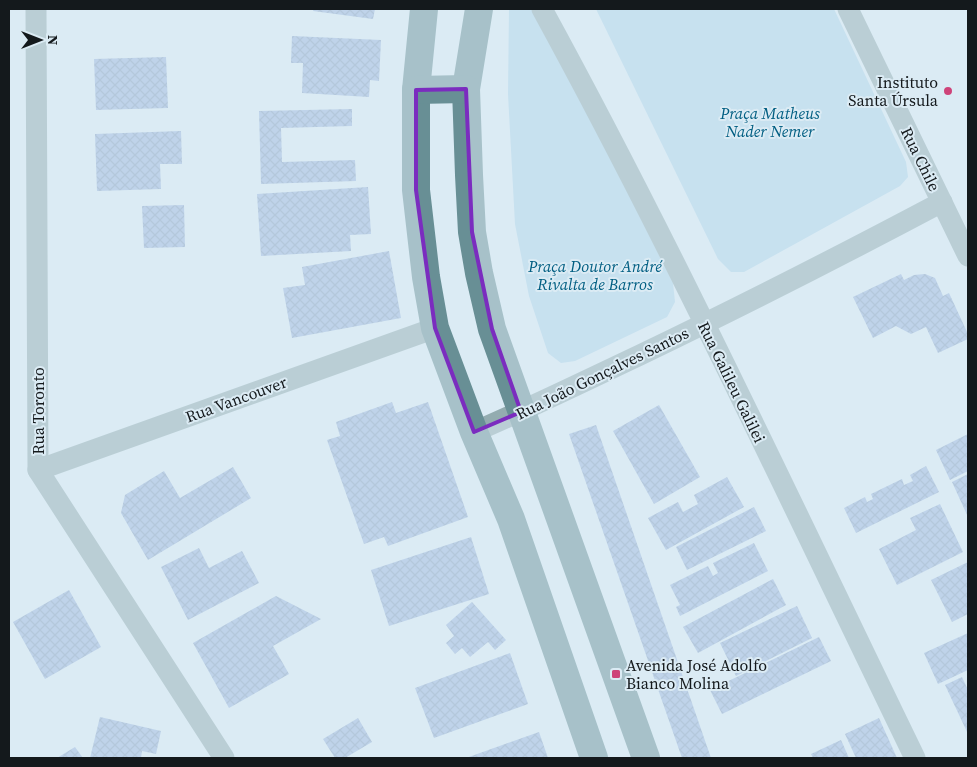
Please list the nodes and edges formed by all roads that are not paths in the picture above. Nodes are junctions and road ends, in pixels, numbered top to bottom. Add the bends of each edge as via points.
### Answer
1 (36, 9) edge
2 (424, 9) edge
3 (479, 9) edge
4 (542, 9) edge
5 (848, 9) edge
6 (466, 89) junction
7 (416, 90) junction
8 (942, 202) junction
9 (968, 256) edge
10 (704, 324) junction
11 (435, 328) junction
12 (521, 412) junction
13 (474, 432) junction
14 (38, 470) junction
15 (224, 758) edge
16 (594, 758) edge
17 (646, 758) edge
18 (915, 758) edge

1 - 14 street, Rua Toronto
2 - 7 main road
3 - 6 main road
4 - 10 street, Rua Galileu Galilei via 598,112
5 - 8 street, Rua Chile
6 - 7 main road
6 - 12 main road via 472,232 492,329
7 - 11 main road via 416,190
8 - 9 street, Rua Chile
8 - 10 street, Rua João Gonçalves Santos
10 - 12 street, Rua João Gonçalves Santos
10 - 18 street, Rua Galileu Galilei
11 - 13 main road
11 - 14 street, Rua Vancouver
12 - 13 street, Rua João Gonçalves Santos
12 - 17 main road
13 - 16 main road via 512,519
14 - 15 street, Rua Toronto

